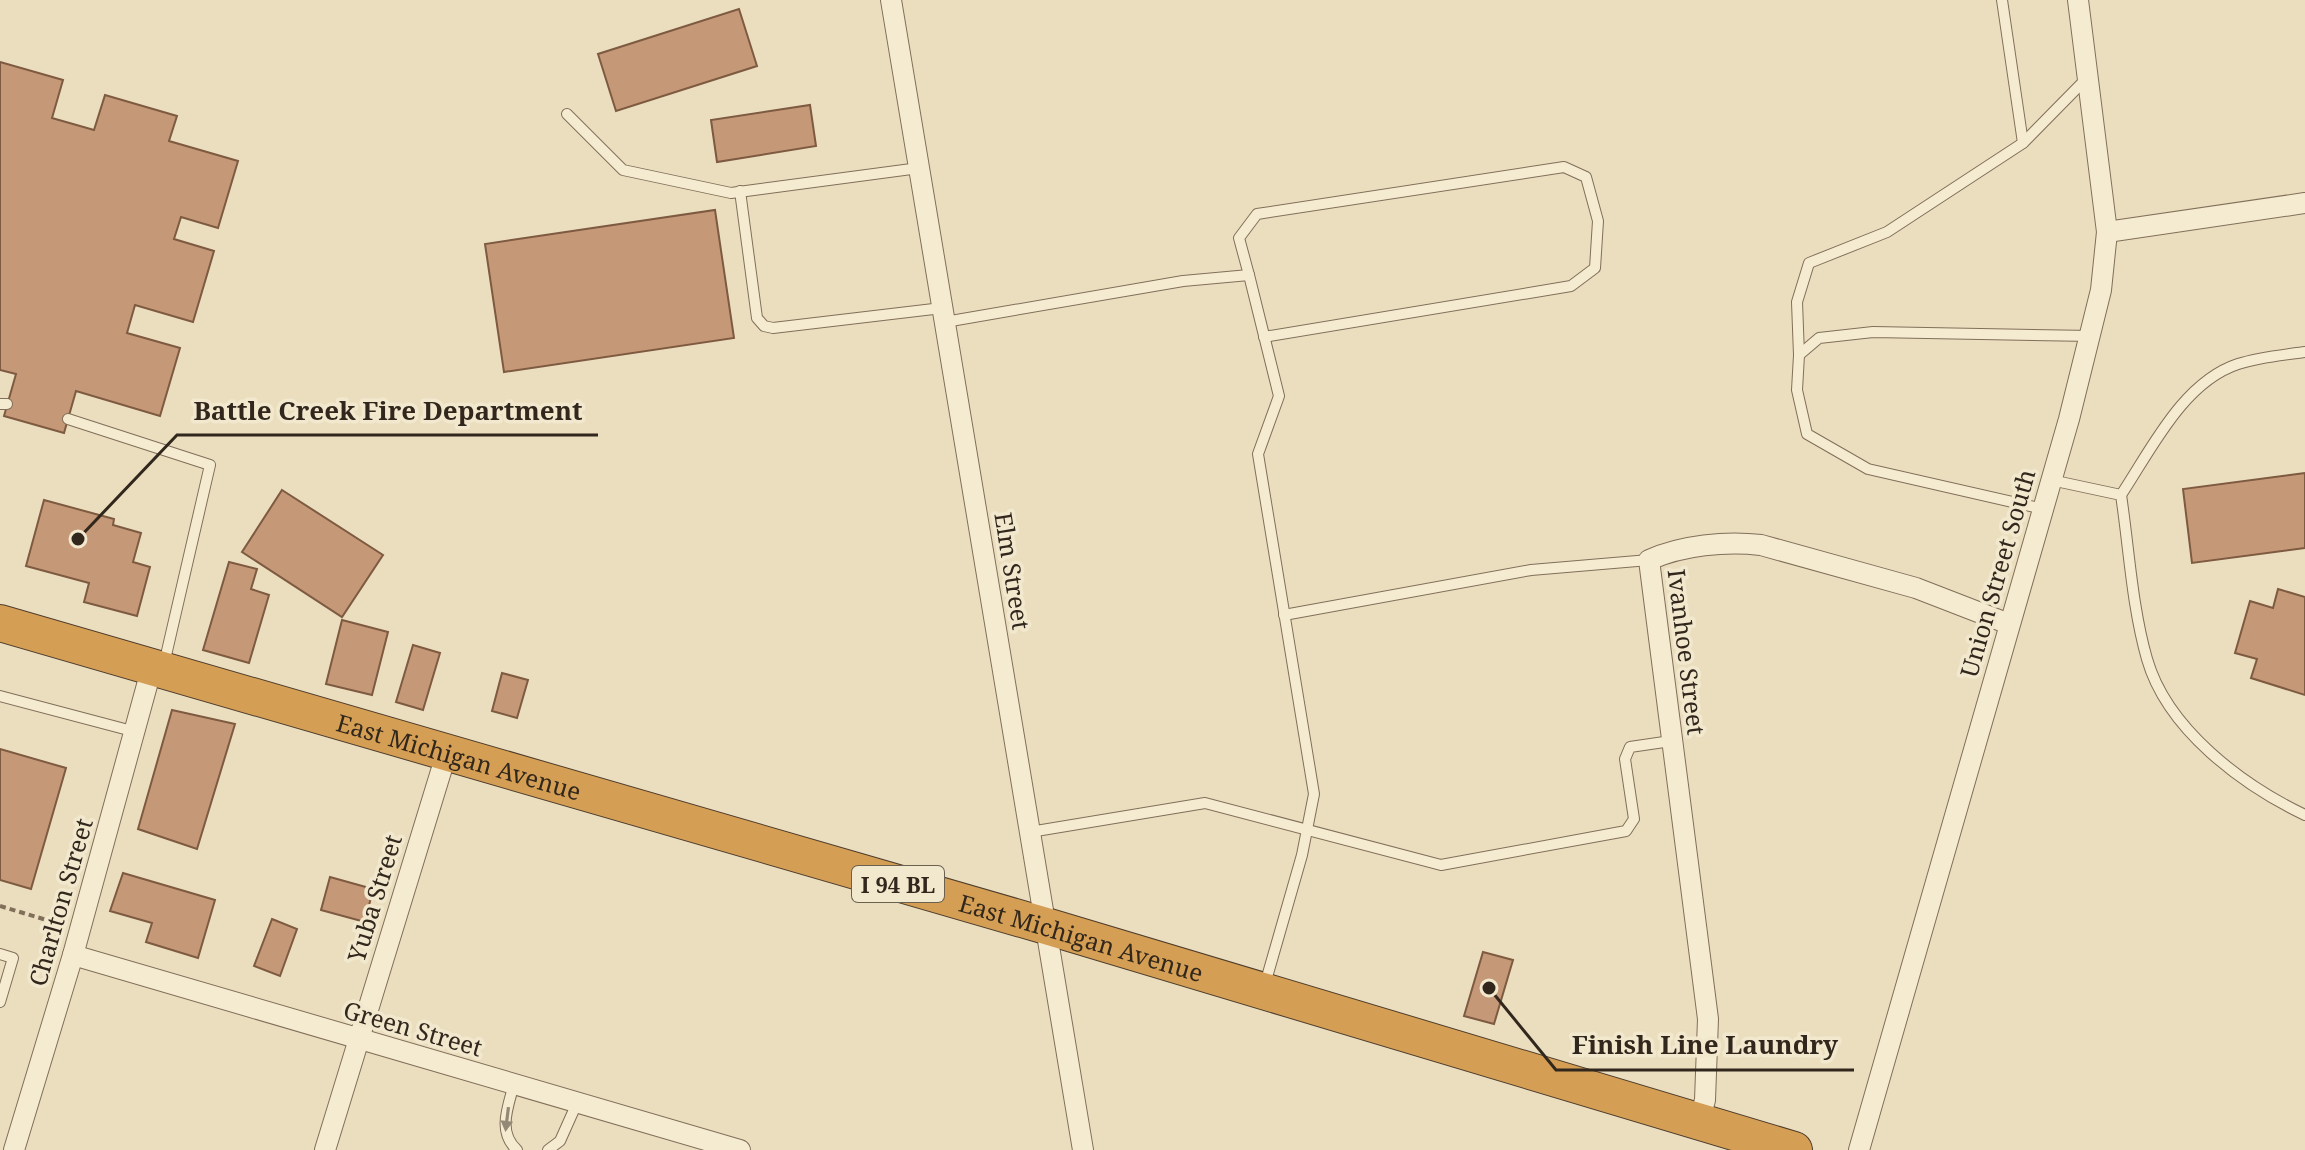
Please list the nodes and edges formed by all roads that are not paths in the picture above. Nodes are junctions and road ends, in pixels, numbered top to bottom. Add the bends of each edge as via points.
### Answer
1 (891, 0) edge
2 (2002, 0) edge
3 (2078, 0) edge
4 (2088, 78) junction
5 (567, 114) dead end
6 (2023, 143) junction
7 (919, 168) junction
8 (740, 191) junction
9 (2305, 203) edge
10 (2107, 232) junction
11 (1249, 275) junction
12 (943, 315) junction
13 (2092, 336) junction
14 (1264, 337) junction
15 (2305, 352) edge
16 (1799, 355) junction
17 (68, 419) dead end
18 (2051, 480) junction
19 (2121, 495) junction
20 (2043, 509) junction
21 (1649, 560) junction
22 (1284, 615) junction
23 (0, 623) edge
24 (2009, 624) junction
25 (158, 668) junction
26 (0, 696) edge
27 (136, 732) junction
28 (1671, 741) junction
29 (446, 755) junction
30 (2305, 815) edge
31 (1307, 830) junction
32 (1030, 832) junction
33 (1046, 926) junction
34 (0, 954) edge
35 (73, 955) junction
36 (1262, 994) junction
37 (0, 1002) edge
38 (357, 1040) junction
39 (514, 1084) junction
40 (577, 1103) junction
41 (1699, 1122) junction
42 (14, 1150) edge
43 (325, 1150) edge
44 (517, 1150) edge
45 (548, 1150) edge
46 (740, 1150) edge
47 (1083, 1150) edge
48 (1794, 1150) edge
49 (1859, 1150) edge

1 - 7 street, Elm Street
2 - 6 lane
3 - 4 street, Union Street South
4 - 6 lane
4 - 10 street, Union Street South
5 - 8 lane via 623,170
6 - 16 lane via 1887,232 1809,263 1797,302
7 - 8 lane
7 - 12 street, Elm Street
8 - 12 lane via 757,318 764,326
9 - 10 street
10 - 13 street, Union Street South
11 - 12 lane
11 - 14 lane
11 - 14 lane via 1239,238 1257,214 1564,167 1586,177 1598,221 1595,268 1571,286
12 - 32 street, Elm Street
13 - 16 lane via 1873,332 1819,338
13 - 18 street, Union Street South
14 - 22 lane via 1279,396 1258,454
15 - 19 lane via 2238,364 2204,383 2187,399
16 - 20 lane via 1797,390 1807,434 1868,469
17 - 25 lane via 210,465
18 - 19 lane
18 - 20 street, Union Street South
19 - 30 lane via 2145,651 2170,707 2238,774
20 - 24 street, Union Street South
21 - 22 lane via 1531,570
21 - 24 street, Ivanhoe Street via 1667,551 1761,545 1916,588
21 - 28 street, Ivanhoe Street
22 - 31 lane via 1314,794
23 - 25 highway, East Michigan Avenue / I 94 BL
24 - 49 street, Union Street South
25 - 27 street, Charlton Street
25 - 29 highway, East Michigan Avenue / I 94 BL
26 - 27 lane
27 - 35 street, Charlton Street
28 - 31 lane via 1630,747 1625,759 1634,819 1626,831 1441,865
28 - 41 street, Ivanhoe Street via 1708,1019 1705,1100
29 - 33 highway, East Michigan Avenue / I 94 BL
29 - 38 street, Yuba Street
31 - 32 lane via 1205,803
31 - 36 lane
32 - 33 street, Elm Street
33 - 36 highway, East Michigan Avenue / I 94 BL
33 - 47 street, Elm Street
34 - 37 lane via 13,958
35 - 38 street, Green Street
35 - 42 street, Charlton Street
36 - 41 highway, East Michigan Avenue / I 94 BL
38 - 39 street, Green Street
38 - 43 street, Yuba Street
39 - 40 street, Green Street
39 -> 44 lane via 504,1125
40 - 45 lane via 560,1141
40 - 46 street, Green Street
41 - 48 highway, East Michigan Avenue / I 94 BL

